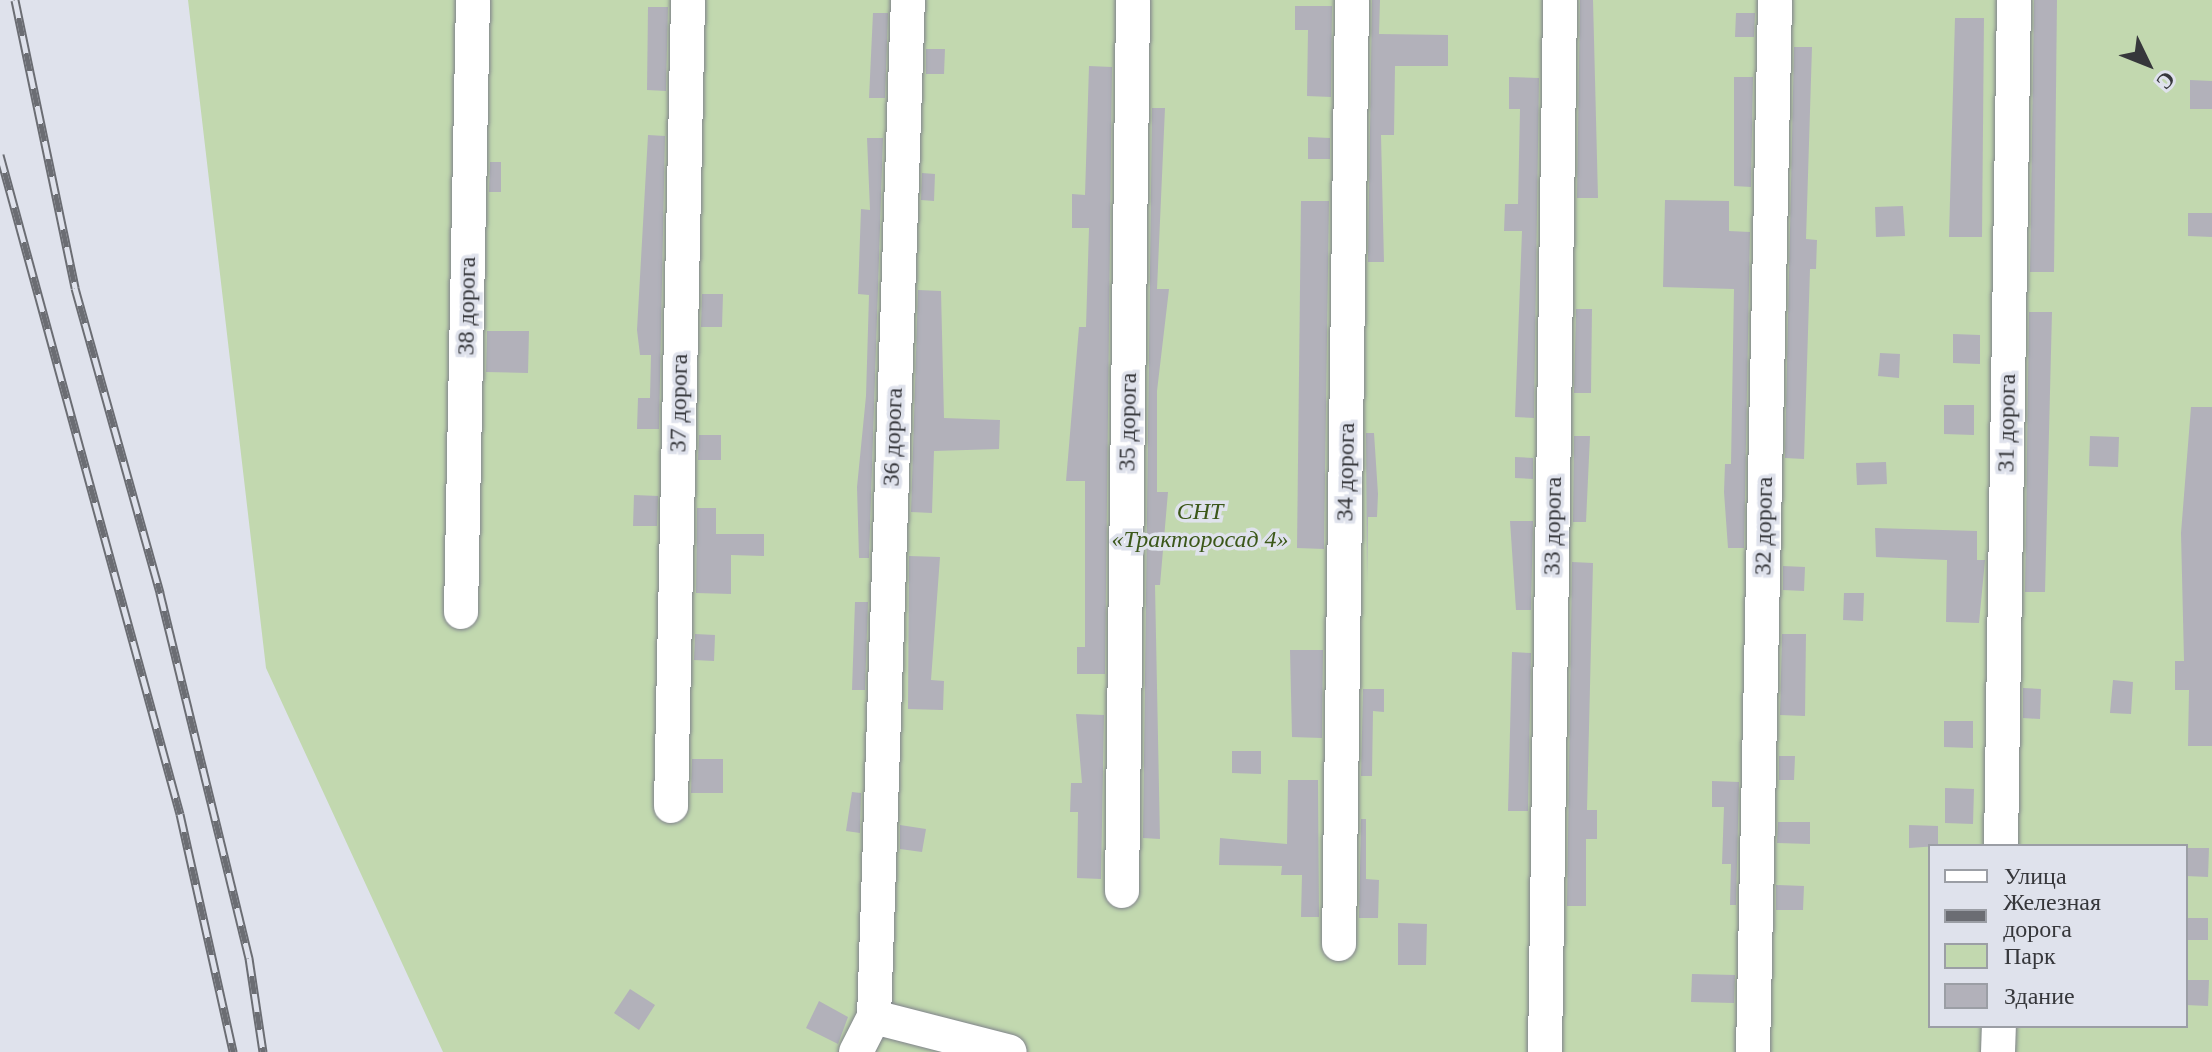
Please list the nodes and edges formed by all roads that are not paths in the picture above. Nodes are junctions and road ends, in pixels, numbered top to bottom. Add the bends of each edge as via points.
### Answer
1 (473, 0) edge
2 (688, 0) edge
3 (908, 0) edge
4 (1133, 0) edge
5 (1352, 0) edge
6 (1560, 0) edge
7 (1775, 0) edge
8 (2014, 0) edge
9 (461, 612) dead end
10 (671, 806) dead end
11 (2001, 844) edge
12 (1122, 891) dead end
13 (1339, 944) dead end
14 (874, 1017) junction
15 (1999, 1028) edge
16 (856, 1052) edge
17 (1010, 1052) edge
18 (1545, 1052) edge
19 (1753, 1052) edge
20 (1998, 1052) edge

1 - 9 lane, 38 дорога
2 - 10 lane, 37 дорога
3 - 14 lane, 36 дорога
4 - 12 lane, 35 дорога
5 - 13 lane, 34 дорога
6 - 18 lane, 33 дорога
7 - 19 lane, 32 дорога
8 - 11 lane, 31 дорога
14 - 16 lane
14 - 17 lane
15 - 20 lane

